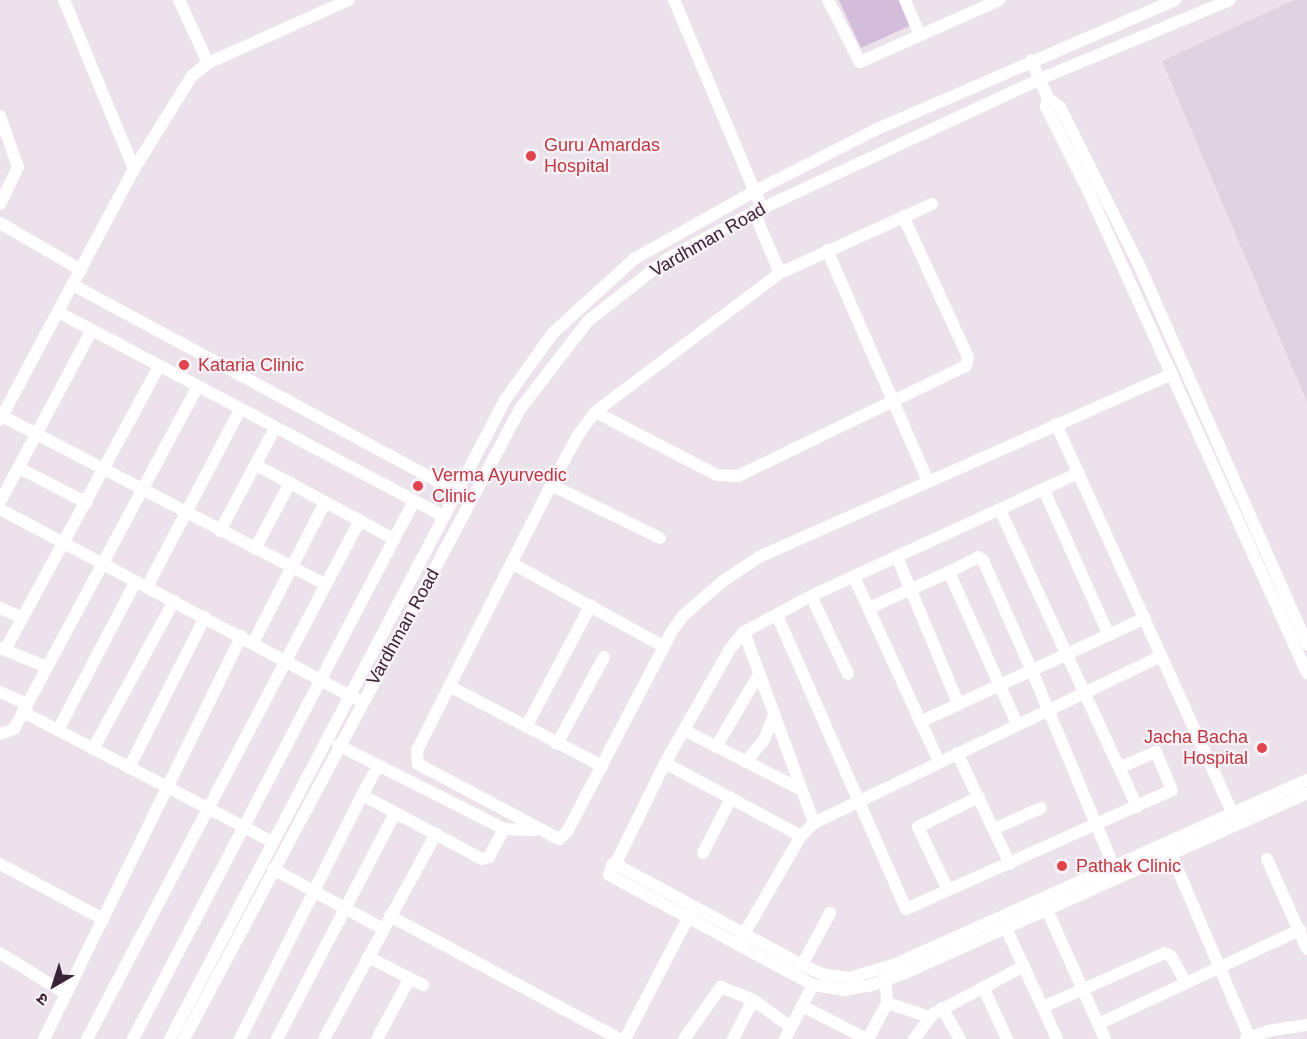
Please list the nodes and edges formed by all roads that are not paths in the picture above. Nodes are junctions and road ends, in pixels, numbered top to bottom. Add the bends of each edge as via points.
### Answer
1 (64, 0) edge
2 (180, 0) edge
3 (349, 0) edge
4 (674, 0) edge
5 (828, 0) edge
6 (905, 0) edge
7 (999, 0) edge
8 (1175, 0) edge
9 (1230, 0) edge
10 (920, 35) junction
11 (1031, 60) junction
12 (207, 63) junction
13 (1040, 80) junction
14 (1048, 98) junction
15 (0, 116) edge
16 (134, 169) junction
17 (755, 191) junction
18 (0, 204) edge
19 (932, 204) dead end
20 (758, 210) junction
21 (903, 216) junction
22 (0, 224) edge
23 (827, 250) junction
24 (81, 270) junction
25 (780, 273) junction
26 (73, 285) junction
27 (58, 312) junction
28 (92, 330) junction
29 (159, 366) junction
30 (1172, 374) junction
31 (198, 387) junction
32 (892, 401) junction
33 (240, 410) junction
34 (595, 412) junction
35 (1, 418) edge
36 (1056, 424) junction
37 (275, 428) junction
38 (38, 434) junction
39 (255, 465) junction
40 (19, 468) junction
41 (104, 470) junction
42 (1079, 473) junction
43 (928, 482) junction
44 (290, 483) junction
45 (551, 485) junction
46 (142, 489) junction
47 (1044, 490) junction
48 (457, 491) junction
49 (472, 500) junction
50 (414, 501) junction
51 (0, 502) edge
52 (325, 502) junction
53 (87, 503) junction
54 (0, 508) edge
55 (1000, 510) junction
56 (186, 513) junction
57 (443, 516) junction
58 (360, 520) junction
59 (220, 531) junction
60 (660, 538) dead end
61 (394, 539) junction
62 (64, 543) junction
63 (255, 549) junction
64 (897, 557) junction
65 (102, 564) junction
66 (513, 564) junction
67 (290, 567) junction
68 (949, 572) junction
69 (854, 577) junction
70 (142, 584) junction
71 (326, 585) junction
72 (910, 589) junction
73 (811, 596) junction
74 (174, 601) junction
75 (591, 605) junction
76 (0, 608) edge
77 (868, 608) junction
78 (777, 615) junction
79 (205, 617) junction
80 (23, 618) junction
81 (1144, 618) junction
82 (744, 632) junction
83 (1109, 635) junction
84 (241, 636) junction
85 (253, 643) junction
86 (1307, 644) edge
87 (663, 646) junction
88 (3, 649) edge
89 (1069, 654) junction
90 (1161, 656) junction
91 (604, 657) dead end
92 (286, 660) junction
93 (47, 667) junction
94 (1032, 670) junction
95 (1307, 673) edge
96 (759, 674) junction
97 (848, 674) dead end
98 (322, 679) junction
99 (1002, 685) junction
100 (449, 686) junction
101 (1086, 691) junction
102 (0, 692) edge
103 (350, 696) junction
104 (362, 702) junction
105 (959, 705) junction
106 (25, 708) junction
107 (1048, 710) junction
108 (774, 715) junction
109 (920, 722) junction
110 (1017, 724) junction
111 (526, 728) junction
112 (58, 730) junction
113 (684, 730) junction
114 (0, 734) edge
115 (338, 744) junction
116 (557, 744) junction
117 (716, 747) junction
118 (93, 749) junction
119 (957, 753) junction
120 (746, 762) junction
121 (939, 762) junction
122 (665, 763) junction
123 (378, 766) junction
124 (602, 766) junction
125 (1121, 767) junction
126 (129, 768) junction
127 (1307, 780) edge
128 (165, 787) junction
129 (800, 789) junction
130 (1307, 793) edge
131 (362, 795) junction
132 (979, 797) junction
133 (731, 798) junction
134 (859, 800) junction
135 (1137, 807) junction
136 (1041, 808) dead end
137 (210, 810) junction
138 (395, 813) junction
139 (1233, 814) junction
140 (814, 822) junction
141 (1098, 825) junction
142 (244, 828) junction
143 (504, 829) junction
144 (994, 829) junction
145 (536, 830) junction
146 (436, 834) junction
147 (801, 836) junction
148 (273, 842) junction
149 (703, 853) dead end
150 (1172, 856) junction
151 (1267, 859) dead end
152 (0, 864) edge
153 (1010, 864) junction
154 (615, 865) junction
155 (273, 869) junction
156 (1117, 873) junction
157 (313, 890) junction
158 (948, 890) junction
159 (694, 906) junction
160 (346, 908) junction
161 (1047, 910) junction
162 (830, 913) dead end
163 (390, 916) junction
164 (688, 918) junction
165 (103, 919) junction
166 (1006, 928) junction
167 (383, 929) junction
168 (1300, 930) junction
169 (745, 933) junction
170 (738, 944) junction
171 (1307, 949) edge
172 (1, 956) edge
173 (369, 957) junction
174 (802, 965) junction
175 (1024, 966) junction
176 (1218, 968) junction
177 (410, 978) junction
178 (886, 981) junction
179 (1186, 983) junction
180 (423, 985) dead end
181 (813, 985) junction
182 (983, 987) junction
183 (1084, 992) junction
184 (66, 994) junction
185 (753, 1000) junction
186 (887, 1003) junction
187 (802, 1006) junction
188 (1043, 1007) junction
189 (942, 1008) junction
190 (930, 1017) junction
191 (1098, 1024) junction
192 (1307, 1025) edge
193 (791, 1027) junction
194 (916, 1038) edge
195 (1248, 1038) edge
196 (44, 1039) edge
197 (87, 1039) edge
198 (133, 1039) edge
199 (170, 1039) edge
200 (184, 1039) edge
201 (240, 1039) edge
202 (277, 1039) edge
203 (324, 1039) edge
204 (377, 1039) edge
205 (619, 1039) edge
206 (625, 1039) edge
207 (684, 1039) edge
208 (733, 1039) edge
209 (785, 1039) edge
210 (867, 1039) edge
211 (960, 1039) edge
212 (1007, 1039) edge
213 (1057, 1039) edge
214 (1105, 1039) edge

1 - 16 street
2 - 12 street
3 - 12 street
4 - 17 street
5 - 10 street via 860,62
6 - 10 street
7 - 10 street
8 - 11 street, Vardhman Road
9 - 13 street, Vardhman Road
11 - 13 street
11 - 17 street, Vardhman Road via 877,129
12 - 16 street via 192,76
13 - 14 street
13 - 20 street, Vardhman Road
14 - 30 street via 1046,107
14 - 86 street via 1060,106 1139,265
15 - 18 street via 18,167
16 - 24 street
17 - 20 street
17 - 48 street, Vardhman Road via 634,259 579,306 519,376
19 - 21 street
20 - 25 street
20 - 49 street, Vardhman Road via 667,259 588,321 520,410
21 - 23 street
21 - 32 street via 969,361 954,373
22 - 24 street
23 - 25 street
23 - 32 street
24 - 26 street
25 - 34 street
26 - 27 street
26 - 48 street
27 - 28 street
27 - 35 street
28 - 29 street
28 - 38 street
29 - 31 street
29 - 41 street
30 - 36 street
30 - 95 street
31 - 33 street
31 - 46 street
32 - 34 street via 738,476 727,477
32 - 43 street
33 - 37 street
33 - 56 street
34 - 45 street
35 - 38 street
36 - 42 street
36 - 43 street
37 - 39 street
37 - 50 street
38 - 40 street
38 - 41 street
39 - 44 street
39 - 59 street
40 - 51 street
40 - 53 street
41 - 46 street
41 - 53 street
42 - 47 street
42 - 81 street
43 - 87 street via 740,568 685,614
44 - 52 street
44 - 63 street
45 - 60 street
45 - 66 street
46 - 56 street
46 - 65 street
47 - 55 street
47 - 83 street
48 - 49 street
48 - 57 street, Vardhman Road
49 - 104 street, Vardhman Road
50 - 57 street
50 - 61 street
52 - 58 street
52 - 67 street
53 - 62 street
54 - 62 street
55 - 64 street
55 - 89 street
56 - 59 street
56 - 70 street
57 - 103 street, Vardhman Road
58 - 61 street
58 - 71 street
59 - 63 street
61 - 98 street
62 - 65 street
62 - 80 street
63 - 67 street
64 - 69 street
64 - 72 street
65 - 70 street
65 - 93 street
66 - 75 street
66 - 100 street
67 - 71 street
67 - 85 street
68 - 72 street
68 - 94 street via 978,557 983,560
68 - 99 street
69 - 73 street
69 - 77 street
70 - 74 street
70 - 112 street
71 - 92 street
72 - 77 street
72 - 105 street
73 - 78 street
73 - 97 street
74 - 79 street
74 - 118 street
75 - 87 street
75 - 111 street
76 - 80 street
77 - 109 street
78 - 82 street
78 - 134 street
79 - 84 street
79 - 126 street
80 - 88 street
81 - 83 street
81 - 90 street
82 - 96 street
82 - 113 street via 730,649
83 - 89 street
84 - 85 street
84 - 128 street
85 - 92 street
87 - 124 street
88 - 93 street
89 - 94 street
89 - 101 street
90 - 101 street
90 - 139 street
91 - 116 street
92 - 98 street
92 - 137 street
93 - 106 street
94 - 99 street
94 - 107 street
96 - 108 street
96 - 117 street
98 - 103 street
98 - 142 street
99 - 105 street
99 - 110 street
100 - 111 street
100 - 145 street via 417,750 416,760
101 - 107 street
101 - 125 street
102 - 106 street
103 - 104 street
103 - 148 street, Vardhman Road
104 - 115 street, Vardhman Road
105 - 109 street
106 - 112 street
106 - 114 street via 10,733
107 - 110 street
107 - 141 street
108 - 120 street via 764,740
108 - 129 street
109 - 121 street
110 - 119 street
111 - 116 street
112 - 118 street
113 - 117 street
113 - 122 street
115 - 123 street
115 - 155 street, Vardhman Road
116 - 124 street
117 - 120 street
118 - 126 street
119 - 121 street
119 - 132 street
120 - 129 street
121 - 134 street
122 - 133 street
122 - 154 street
123 - 131 street
123 - 143 street
124 - 145 street via 563,837 554,840
125 - 135 street
125 - 135 street via 1156,752 1173,787
126 - 128 street
127 - 139 street
128 - 137 street
128 - 165 street
129 - 140 street
130 - 150 street
131 - 138 street
131 - 157 street
132 - 144 street
132 - 158 street via 918,827
133 - 147 street
133 - 149 street
134 - 140 street
134 - 158 street via 906,909
135 - 141 street
136 - 144 street
137 - 142 street
137 - 197 street
138 - 146 street
138 - 160 street
139 - 156 street
140 - 147 street
141 - 153 street
141 - 156 street
142 - 148 street
142 - 198 street
143 - 145 street
143 - 146 street via 484,860
144 - 153 street
146 - 163 street
147 - 169 street
148 - 199 street, Vardhman Road
150 - 156 street
150 - 176 street
151 - 168 street
152 - 165 street
153 - 158 street
154 - 159 street
154 - 164 street via 610,878
155 - 157 street
155 - 200 street, Vardhman Road
156 - 161 street
156 - 174 street via 867,974 834,977
157 - 160 street
157 - 201 street
159 - 164 street
159 - 169 street
160 - 167 street
160 - 202 street
161 - 166 street
161 - 183 street
162 - 174 street
163 - 167 street
163 - 205 street
164 - 170 street
164 - 206 street
165 - 184 street
166 - 175 street
166 - 178 street
167 - 173 street
168 - 171 street
168 - 176 street
169 - 170 street
169 - 174 street
170 - 181 street
172 - 184 street
173 - 177 street
173 - 203 street
175 - 182 street
175 - 188 street
176 - 179 street
176 - 195 street
177 - 180 street
177 - 204 street
178 - 181 street via 843,990
178 - 186 street
179 - 183 street via 1166,953
179 - 191 street
181 - 187 street
182 - 189 street
182 - 212 street
183 - 188 street
183 - 191 street
184 - 196 street
185 - 193 street
185 - 207 street via 726,987 718,988
185 - 208 street
186 - 190 street
186 - 210 street
187 - 193 street
187 - 210 street
188 - 213 street
189 - 190 street
189 - 211 street
190 - 194 street
191 - 214 street
192 - 195 street
193 - 209 street

